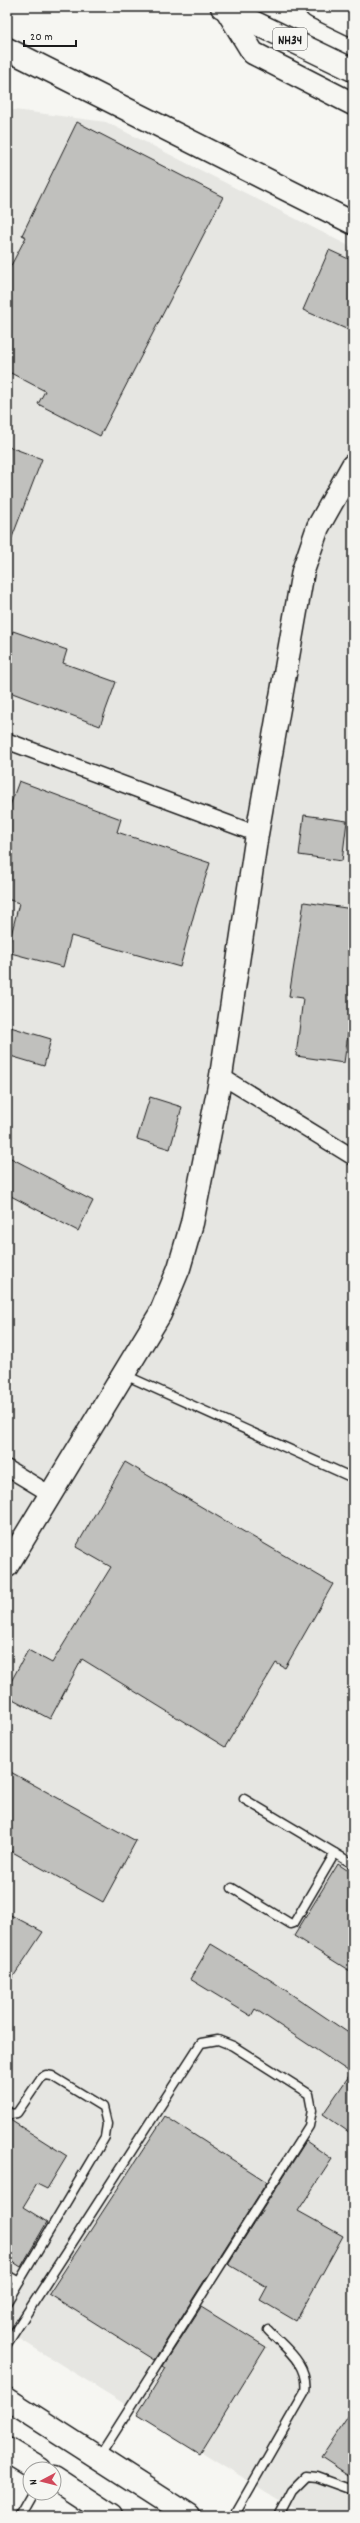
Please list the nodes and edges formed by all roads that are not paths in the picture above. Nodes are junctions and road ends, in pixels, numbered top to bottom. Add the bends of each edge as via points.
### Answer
1 (316, 7) edge
2 (224, 8) edge
3 (353, 25) edge
4 (7, 49) edge
5 (353, 70) edge
6 (353, 104) edge
7 (351, 218) edge
8 (353, 465) edge
9 (7, 741) edge
10 (257, 834) junction
11 (221, 1076) junction
12 (353, 1157) edge
13 (122, 1374) junction
14 (7, 1468) edge
15 (353, 1478) edge
16 (50, 1494) junction
17 (7, 1566) edge
18 (244, 1799) dead end
19 (335, 1853) junction
20 (353, 1864) edge
21 (232, 1888) dead end
22 (7, 2110) edge
23 (7, 2275) edge
24 (19, 2282) junction
25 (7, 2302) edge
26 (268, 2330) dead end
27 (7, 2344) edge
28 (7, 2399) edge
29 (7, 2449) edge
30 (98, 2458) junction
31 (27, 2461) edge
32 (62, 2483) edge
33 (353, 2490) edge
34 (27, 2501) edge
35 (19, 2516) edge
36 (112, 2516) edge
37 (189, 2516) edge
38 (234, 2516) edge
39 (279, 2516) edge

1 - 3 main road
2 - 5 main road, NH34
2 - 6 main road via 253,53
4 - 7 main road
8 - 10 main road via 318,527 303,571
9 - 10 street
10 - 11 main road
11 - 12 street
11 - 13 main road via 192,1223 179,1268 160,1314
13 - 15 lane
13 - 16 main road
14 - 16 street
16 - 17 main road
18 - 19 lane
19 - 20 lane
19 - 21 lane via 291,1924
22 - 24 lane via 11,2114 17,2113 41,2078 46,2075 52,2076 103,2107 107,2124 105,2136
23 - 24 lane
24 - 25 lane
26 - 38 lane via 301,2366 306,2375 305,2392
27 - 30 lane via 201,2043 218,2040 233,2046 309,2094 312,2110 309,2126
28 - 30 main road
29 - 31 main road
30 - 37 main road
32 - 36 main road
33 - 39 lane via 307,2476 292,2491
34 - 35 lane

